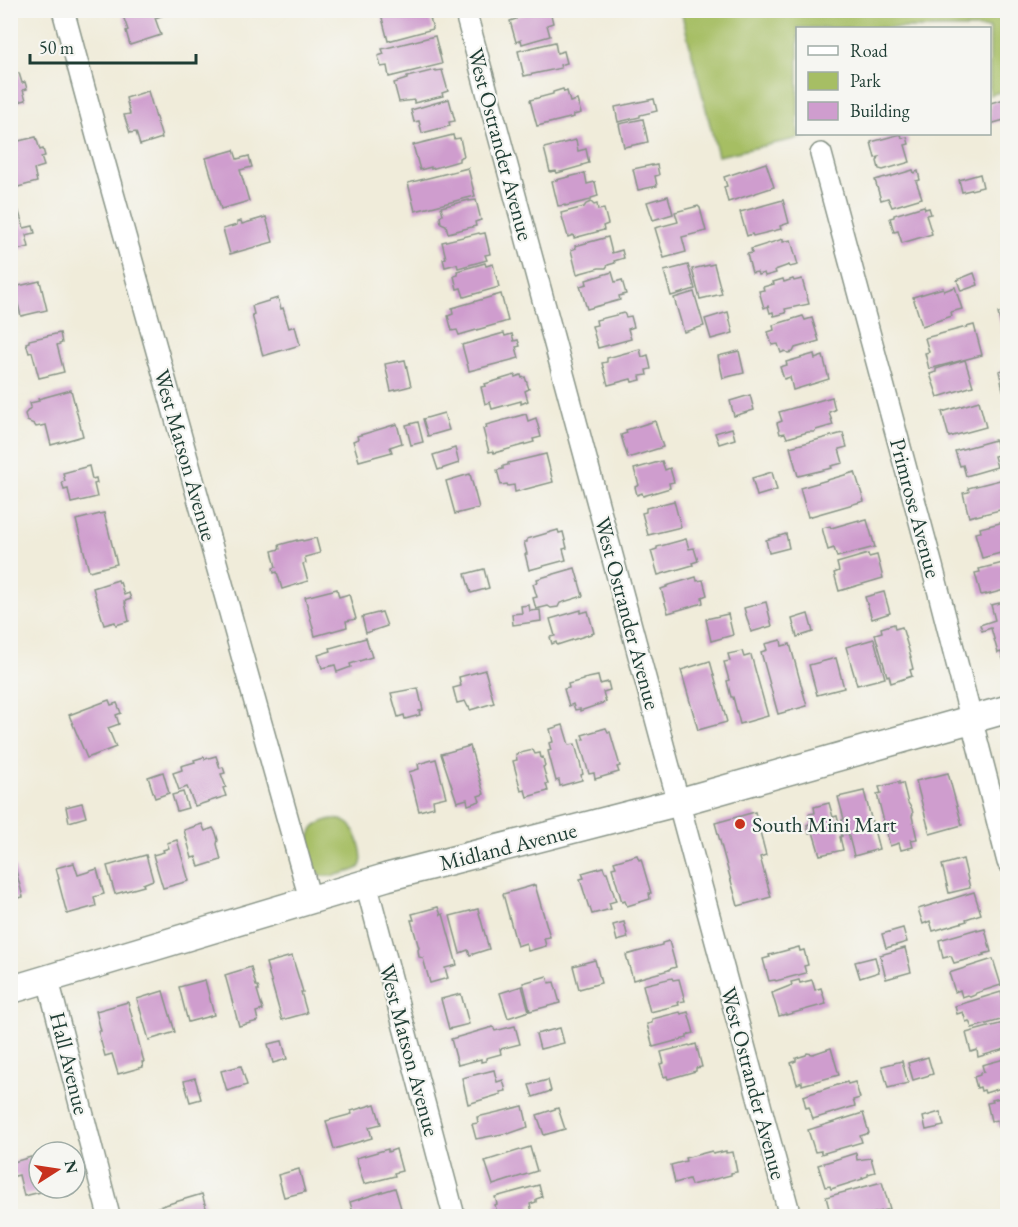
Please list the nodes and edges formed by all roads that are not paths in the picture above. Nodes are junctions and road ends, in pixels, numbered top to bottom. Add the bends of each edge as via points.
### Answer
1 (63, 10) edge
2 (465, 10) edge
3 (821, 154) dead end
4 (1008, 709) edge
5 (970, 720) junction
6 (679, 802) junction
7 (1008, 862) edge
8 (366, 883) junction
9 (310, 899) junction
10 (48, 980) junction
11 (10, 990) edge
12 (109, 1216) edge
13 (454, 1216) edge
14 (790, 1216) edge

1 - 9 street, West Matson Avenue
2 - 6 street, West Ostrander Avenue
3 - 5 street, Primrose Avenue
4 - 5 street, Midland Avenue
5 - 6 street, Midland Avenue
5 - 7 street, Primrose Avenue
6 - 8 street, Midland Avenue
6 - 14 street, West Ostrander Avenue
8 - 9 street, Midland Avenue
8 - 13 street, West Matson Avenue
9 - 10 street, Midland Avenue
10 - 11 street, Midland Avenue
10 - 12 street, Hall Avenue

